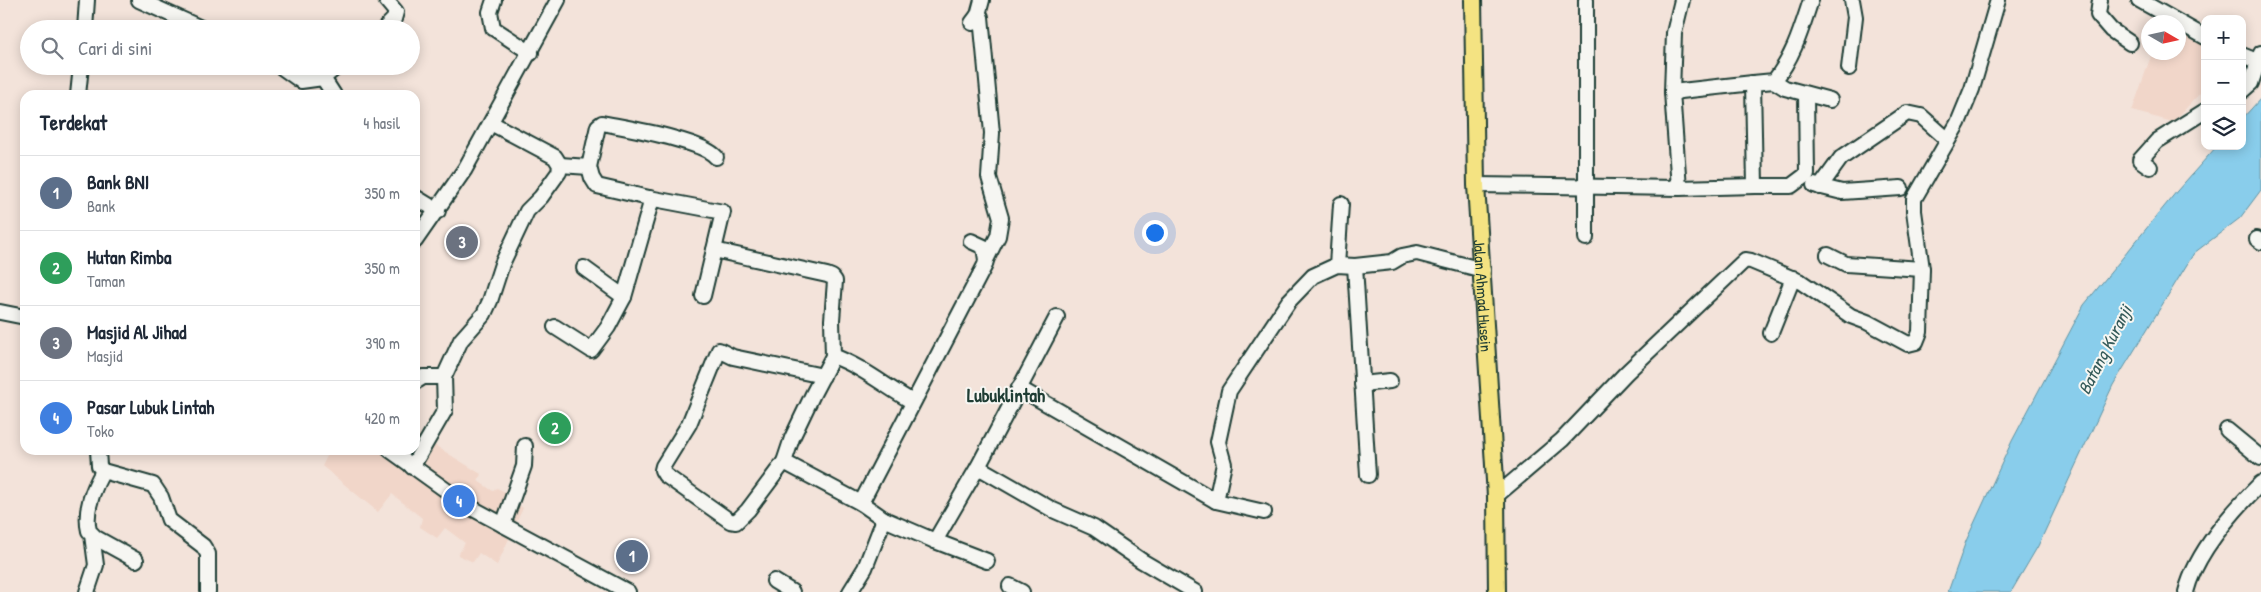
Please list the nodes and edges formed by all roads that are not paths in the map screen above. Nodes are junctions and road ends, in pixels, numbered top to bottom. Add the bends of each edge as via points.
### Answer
1 (87, 0) edge
2 (139, 0) edge
3 (386, 0) edge
4 (494, 0) edge
5 (558, 0) edge
6 (982, 0) edge
7 (1473, 0) edge
8 (1586, 0) edge
9 (1682, 0) edge
10 (1810, 0) edge
11 (1852, 0) edge
12 (1998, 0) edge
13 (2100, 0) edge
14 (2139, 0) edge
15 (86, 20) edge
16 (183, 20) edge
17 (393, 20) edge
18 (2201, 35) edge
19 (2130, 43) dead end
20 (530, 53) junction
21 (2246, 55) edge
22 (2259, 57) edge
23 (1849, 68) dead end
24 (80, 75) edge
25 (293, 75) edge
26 (326, 75) edge
27 (322, 78) junction
28 (1774, 81) junction
29 (1753, 83) junction
30 (2246, 87) edge
31 (79, 90) edge
32 (330, 90) edge
33 (1672, 92) junction
34 (1806, 94) junction
35 (1830, 100) dead end
36 (2201, 113) edge
37 (491, 123) junction
38 (1948, 140) junction
39 (716, 157) dead end
40 (560, 166) junction
41 (2150, 167) dead end
42 (588, 168) junction
43 (1801, 180) junction
44 (1476, 185) junction
45 (1755, 186) junction
46 (1586, 187) junction
47 (1820, 187) junction
48 (1679, 188) junction
49 (1901, 188) dead end
50 (649, 198) junction
51 (420, 200) edge
52 (1341, 204) dead end
53 (438, 210) junction
54 (420, 234) edge
55 (1586, 238) dead end
56 (971, 241) dead end
57 (714, 250) junction
58 (1828, 255) dead end
59 (986, 260) junction
60 (1337, 265) junction
61 (1355, 266) junction
62 (584, 268) dead end
63 (1922, 269) junction
64 (1483, 270) junction
65 (1792, 278) junction
66 (704, 296) dead end
67 (624, 297) junction
68 (0, 312) edge
69 (20, 316) edge
70 (1057, 317) dead end
71 (555, 327) dead end
72 (1771, 333) dead end
73 (833, 356) junction
74 (822, 376) junction
75 (444, 377) junction
76 (420, 379) edge
77 (1390, 381) dead end
78 (1362, 384) junction
79 (1019, 388) junction
80 (913, 402) junction
81 (2227, 430) dead end
82 (525, 446) dead end
83 (420, 453) edge
84 (98, 455) edge
85 (396, 455) edge
86 (419, 455) edge
87 (2261, 458) edge
88 (784, 462) junction
89 (412, 467) junction
90 (978, 467) junction
91 (103, 471) junction
92 (1368, 476) dead end
93 (2261, 483) edge
94 (1496, 496) junction
95 (1216, 500) junction
96 (861, 503) junction
97 (1264, 512) dead end
98 (884, 518) junction
99 (503, 525) junction
100 (92, 535) junction
101 (935, 541) junction
102 (136, 560) dead end
103 (987, 561) dead end
104 (774, 581) dead end
105 (87, 592) edge
106 (208, 592) edge
107 (628, 592) edge
108 (792, 592) edge
109 (850, 592) edge
110 (1195, 592) edge
111 (1497, 592) edge
112 (2186, 592) edge

1 - 15 street
2 - 16 street
3 - 17 street via 396,12
4 - 20 street via 490,12 493,28
5 - 20 street
6 - 59 street via 975,19 981,17 984,30 992,132 989,177 1001,218 998,236
7 - 44 main road, Jalan Ahmad Husein
8 - 46 street
9 - 33 street via 1674,32
10 - 28 street via 1787,65
11 - 23 street via 1855,17
12 - 38 street via 1972,89
13 - 19 street via 2098,15 2110,30
14 - 18 street
20 - 37 street
21 - 22 street
22 - 30 street via 2251,83
24 - 31 street
25 - 27 street via 301,81
26 - 27 street
27 - 32 street
28 - 29 street
28 - 34 street
29 - 33 street
29 - 45 street
33 - 48 street
34 - 35 street
34 - 43 street via 1807,174
36 - 41 street via 2156,141 2140,160
37 - 40 street via 555,157
37 - 53 street
38 - 47 street via 1921,116 1907,114 1841,158
38 - 63 street via 1914,200
39 - 42 street via 686,142 602,123 598,126
40 - 42 street
40 - 75 street via 553,182 527,211 516,231 484,314 461,340
42 - 50 street via 597,186
43 - 45 street via 1791,186
43 - 47 street
44 - 46 street
44 - 64 main road, Jalan Ahmad Husein
45 - 48 street
46 - 48 street
46 - 55 street
47 - 49 street via 1842,192
50 - 57 street via 723,212
50 - 67 street via 650,206
51 - 53 street
52 - 60 street
53 - 54 street
56 - 59 street via 984,247
57 - 66 street
57 - 73 street via 832,277 835,281
58 - 63 street via 1846,264
59 - 80 street
60 - 61 street
60 - 95 street via 1313,276 1289,301 1230,391 1218,442 1224,464
61 - 64 street via 1392,262 1417,253
61 - 78 street
62 - 67 street
63 - 65 street via 1920,332 1912,344 1851,316
64 - 94 main road, Jalan Ahmad Husein
65 - 72 street
65 - 94 street via 1750,260 1742,262 1626,373 1562,440
67 - 71 street via 608,327 590,350
68 - 69 street
70 - 79 street
73 - 74 street
73 - 80 street via 854,364
74 - 88 street
74 - 88 street via 718,350 689,424 662,470 730,521 736,522
75 - 76 street
75 - 83 street via 445,410
77 - 78 street
78 - 92 street
79 - 90 street
79 - 95 street
80 - 96 street
81 - 87 street
82 - 99 street via 524,466
84 - 91 street
85 - 89 street
86 - 89 street
88 - 96 street
89 - 99 street via 468,506
90 - 101 street
90 - 110 street via 1053,510 1094,528
91 - 100 street via 89,504 87,525
91 - 106 street via 153,485 169,520 208,554
93 - 112 street via 2224,522 2190,575
94 - 111 main road, Jalan Ahmad Husein
95 - 97 street
96 - 98 street
98 - 101 street
98 - 109 street via 865,568
99 - 107 street
100 - 102 street
100 - 105 street via 96,565
101 - 103 street
104 - 108 street

